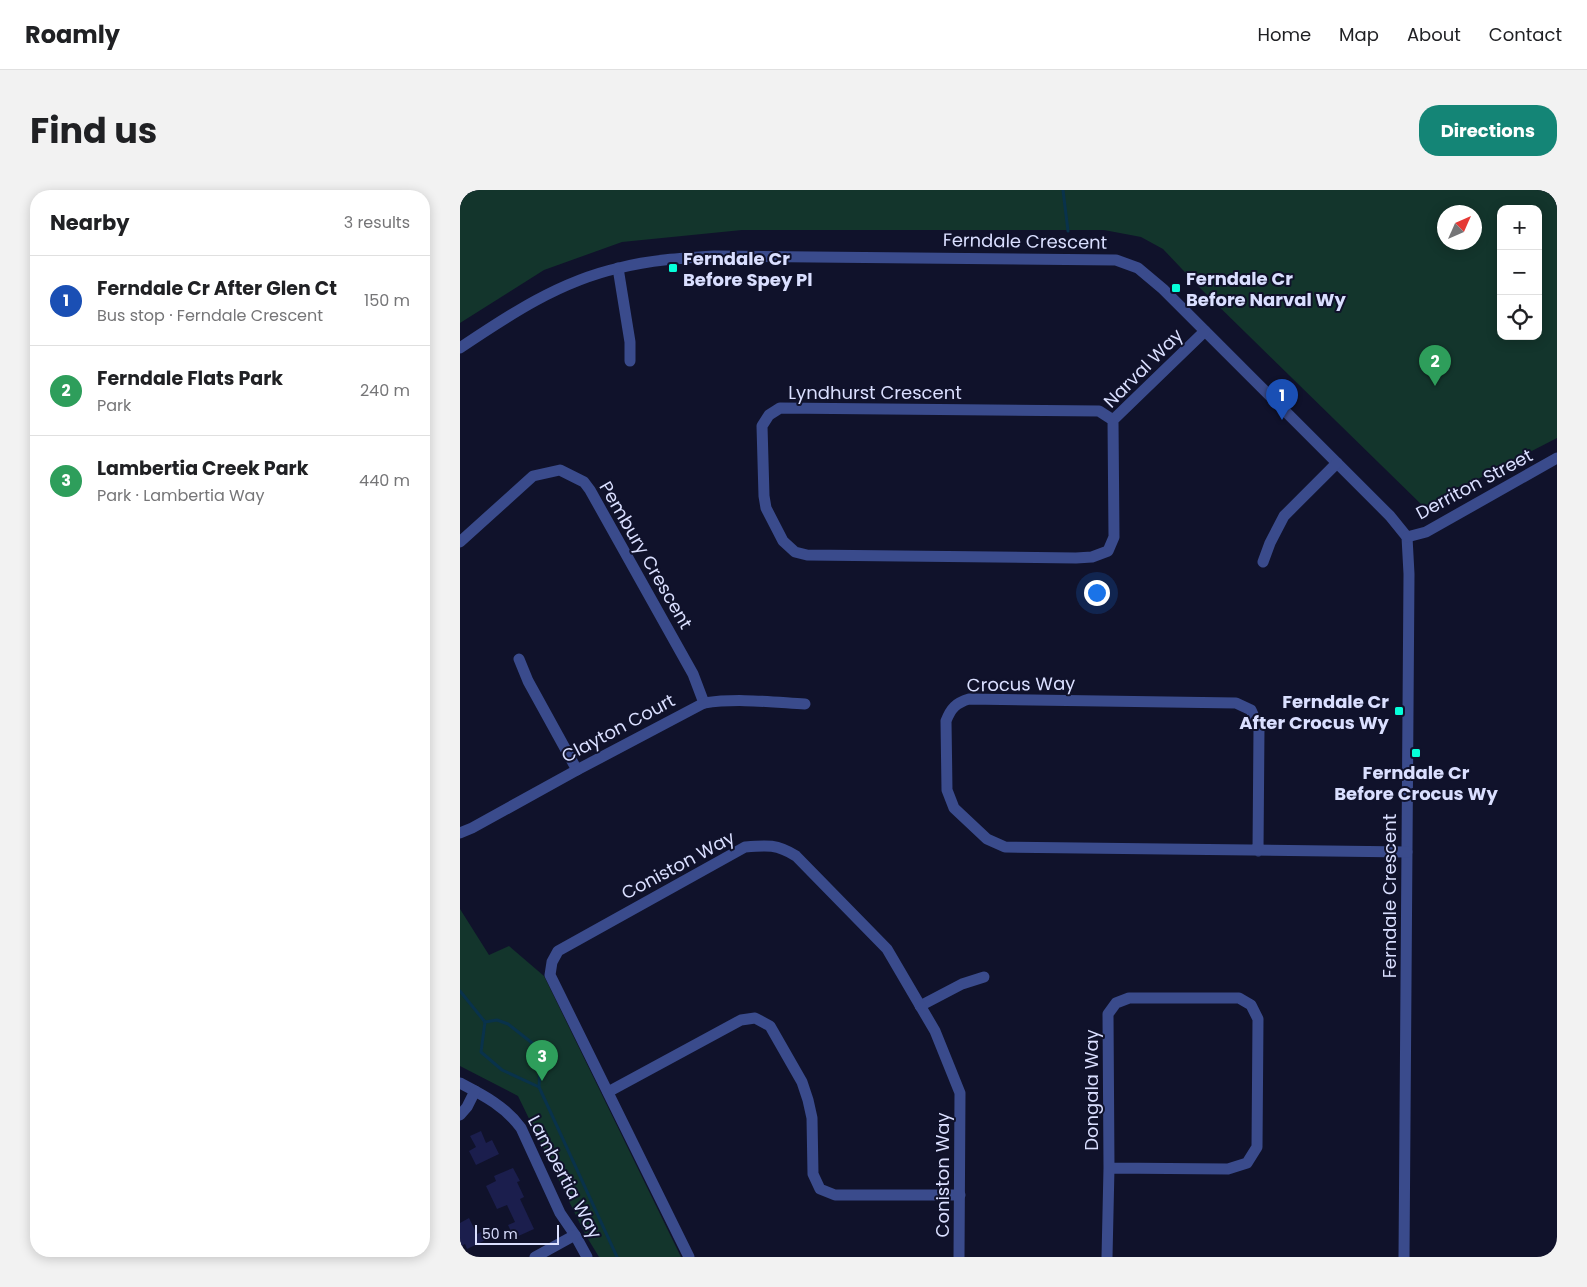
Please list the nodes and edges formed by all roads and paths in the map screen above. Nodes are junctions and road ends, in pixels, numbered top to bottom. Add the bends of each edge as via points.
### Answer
1 (618, 268) junction
2 (1205, 331) junction
3 (460, 348) edge
4 (630, 361) dead end
5 (1113, 420) junction
6 (1557, 458) edge
7 (1337, 463) junction
8 (1407, 537) junction
9 (460, 542) edge
10 (1108, 551) joint
11 (1263, 562) dead end
12 (519, 660) dead end
13 (704, 703) junction
14 (805, 704) dead end
15 (577, 770) junction
16 (460, 833) edge
17 (1258, 851) junction
18 (1406, 852) junction
19 (984, 977) dead end
20 (920, 1006) junction
21 (460, 1083) edge
22 (476, 1091) junction
23 (608, 1092) junction
24 (460, 1115) edge
25 (1109, 1168) junction
26 (960, 1195) junction
27 (575, 1235) junction
28 (535, 1257) edge
29 (586, 1257) edge
30 (689, 1257) edge
31 (959, 1257) edge
32 (1107, 1257) edge
33 (1404, 1257) edge

1 - 2 street, Ferndale Crescent via 666,259 714,256 1116,260 1128,263 1147,275
1 - 3 street, Ferndale Crescent via 528,304
1 - 4 street
2 - 5 street, Narval Way
2 - 7 street, Ferndale Crescent
5 - 10 street, Narval Way via 1114,536
5 - 10 street, Lyndhurst Crescent via 1099,411 780,408 769,415 762,426 766,508 783,541 795,552 807,555 1076,558
6 - 8 street, Derriton Street via 1426,532
7 - 8 street, Ferndale Crescent
7 - 11 street via 1284,516
8 - 18 street, Ferndale Crescent
9 - 13 street, Pembury Crescent via 533,476 560,470 584,482 693,674
12 - 15 street
13 - 14 street, Clayton Court via 740,700
13 - 15 street, Clayton Court
15 - 16 street, Clayton Court
17 - 17 street, Crocus Way via 1005,848 995,844 954,808 947,790 946,721 949,713 957,703 969,699 1236,703 1251,710 1259,728
17 - 18 street, Crocus Way
18 - 33 street, Ferndale Crescent
19 - 20 street via 962,984
20 - 23 street, Coniston Way via 887,949 796,856 772,845 745,847 558,951 550,975
20 - 26 street, Coniston Way via 935,1031 960,1093
21 - 22 street, Lambertia Way
22 - 24 street
22 - 27 street, Lambertia Way via 503,1108 521,1128 560,1213
23 - 26 street via 741,1020 755,1018 770,1026 802,1082 812,1118 812,1174 820,1189 835,1195
23 - 30 street, Coniston Way
25 - 25 street, Dongala Way via 1108,1014 1116,1003 1129,998 1239,998 1251,1006 1258,1019 1257,1147 1247,1163 1228,1169
25 - 32 street, Dongala Way
26 - 31 street, Coniston Way
27 - 28 street
27 - 29 street, Lambertia Way

